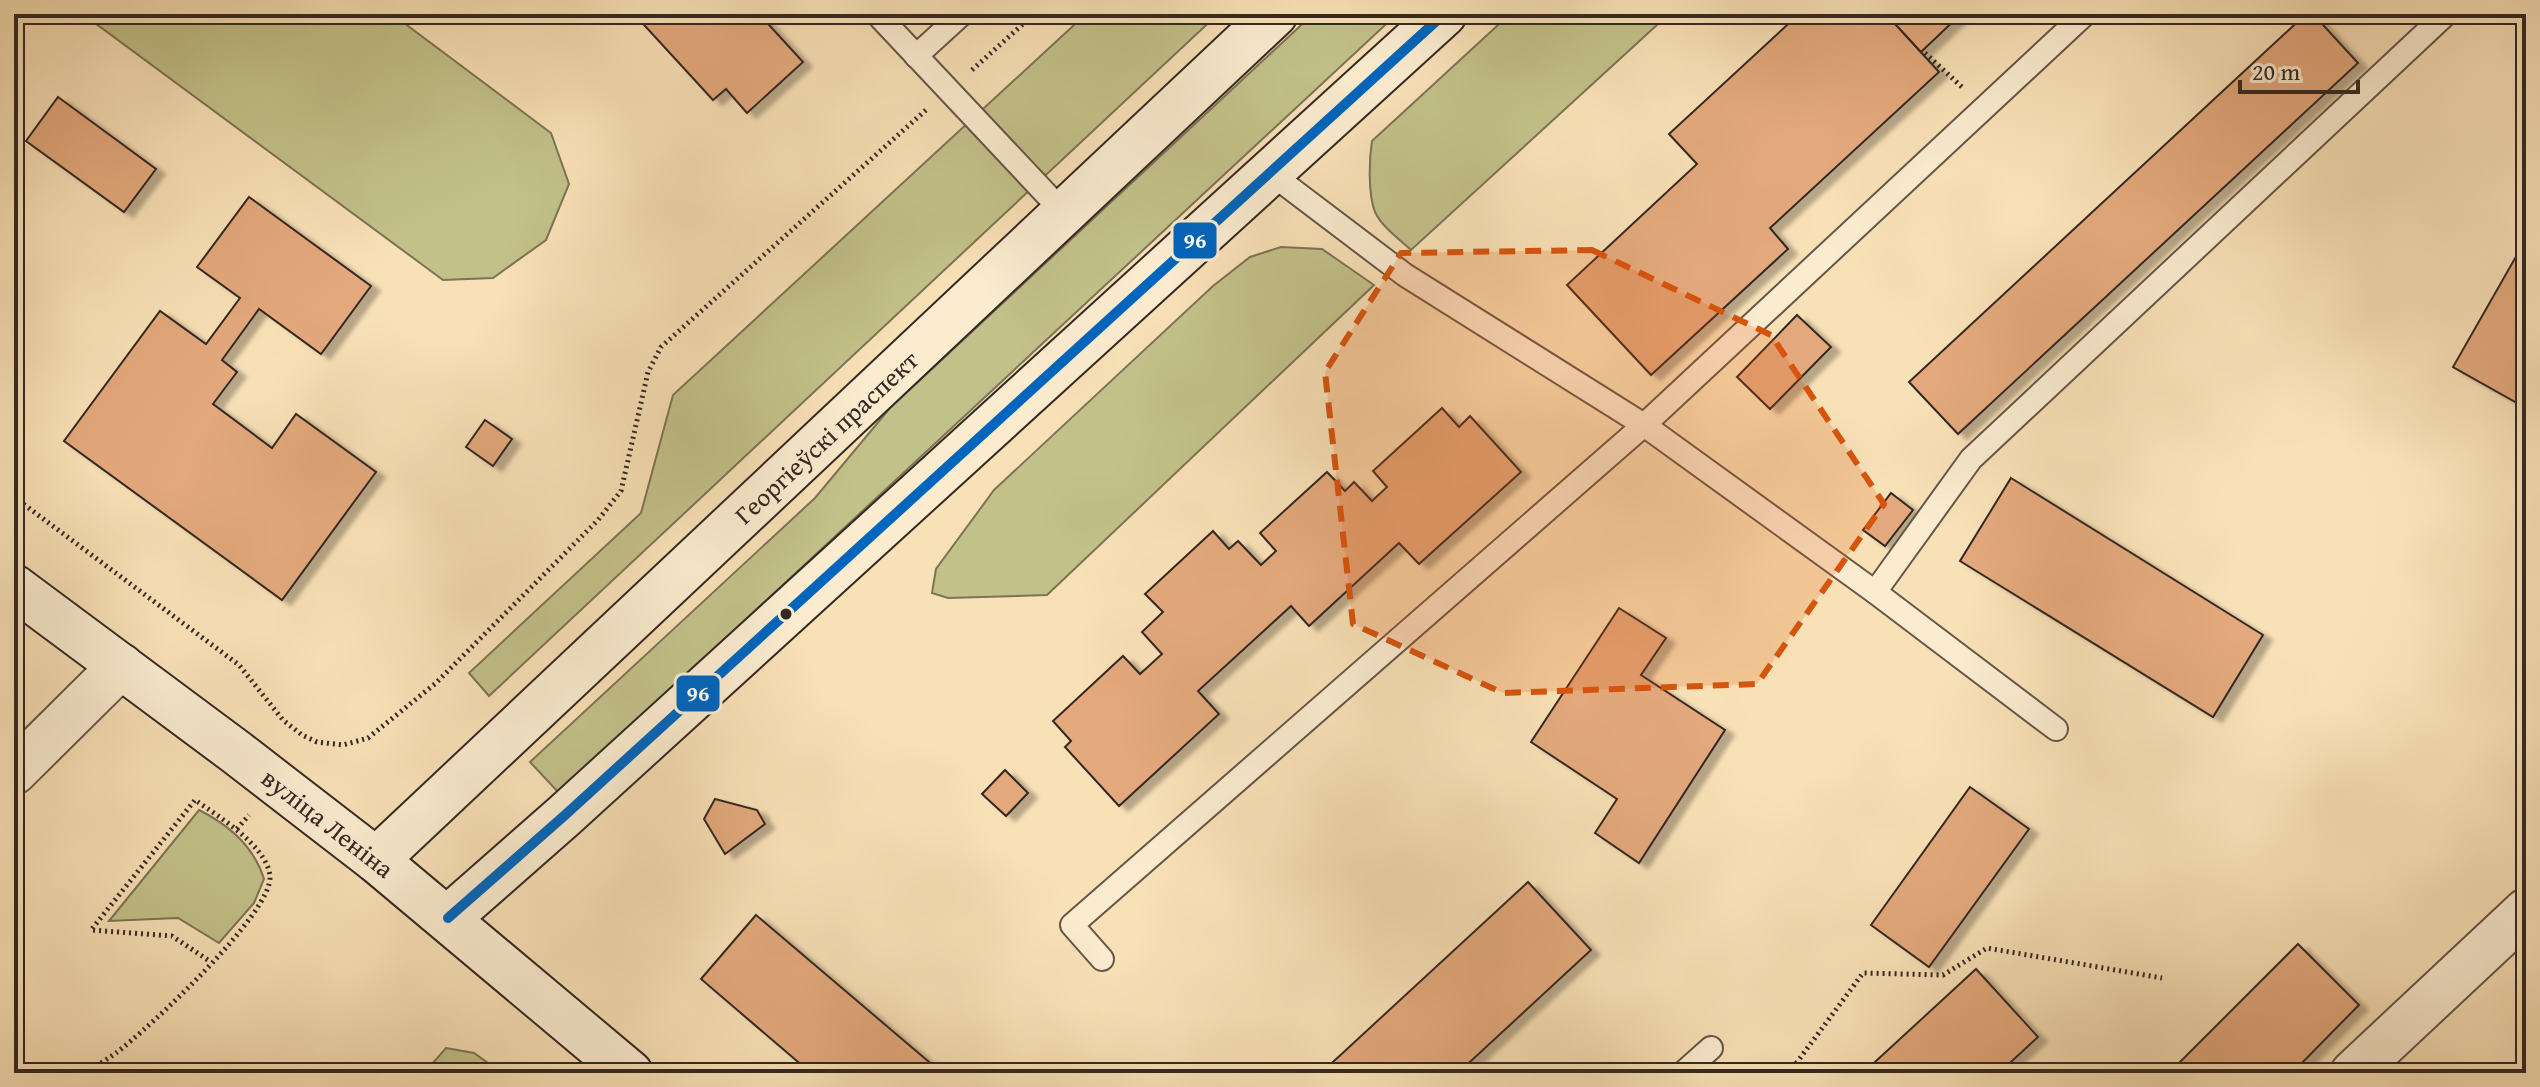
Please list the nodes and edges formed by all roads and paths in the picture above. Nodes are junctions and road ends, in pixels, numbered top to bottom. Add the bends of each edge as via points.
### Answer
1 (877, 14) edge
2 (962, 14) edge
3 (1034, 14) edge
4 (1275, 14) edge
5 (1444, 14) edge
6 (2085, 14) edge
7 (2446, 14) edge
8 (1925, 53) dead end
9 (916, 56) junction
10 (948, 90) junction
11 (1985, 108) junction
12 (1269, 172) junction
13 (1064, 213) junction
14 (1644, 425) junction
15 (14, 497) edge
16 (14, 587) edge
17 (1875, 592) junction
18 (121, 666) junction
19 (2056, 729) dead end
20 (314, 741) junction
21 (308, 748) dead end
22 (14, 772) edge
23 (376, 860) junction
24 (2526, 911) edge
25 (448, 918) junction
26 (1102, 959) dead end
27 (211, 962) junction
28 (2162, 978) dead end
29 (1711, 1048) dead end
30 (86, 1073) edge
31 (630, 1073) edge
32 (1683, 1073) edge
33 (1789, 1073) edge
34 (2353, 1073) edge

1 - 9 lane
2 - 9 lane
3 - 10 path
4 - 13 main road, Георгіеўскі праспект
5 - 12 main road
6 - 11 lane
7 - 17 lane via 1971,459
8 - 11 path
9 - 10 lane
10 - 13 lane
10 - 20 path via 661,347 648,372 621,491 598,520 436,683 368,738 343,745
11 - 14 lane
12 - 14 lane via 1405,275
12 - 25 main road
13 - 23 main road, Георгіеўскі праспект
14 - 17 lane
14 - 26 lane via 1072,925
15 - 20 path via 239,665 283,720
16 - 18 main road, вуліца Леніна
17 - 19 lane
18 - 22 main road
18 - 23 main road, вуліца Леніна
20 - 21 path
23 - 25 main road, вуліца Леніна
24 - 34 main road
25 - 31 main road, вуліца Леніна
27 - 27 path via 258,910 270,876 265,861 237,829 195,800 91,930 172,936
27 - 30 path via 147,1026
28 - 33 path via 1987,948 1943,975 1863,973
29 - 32 lane

